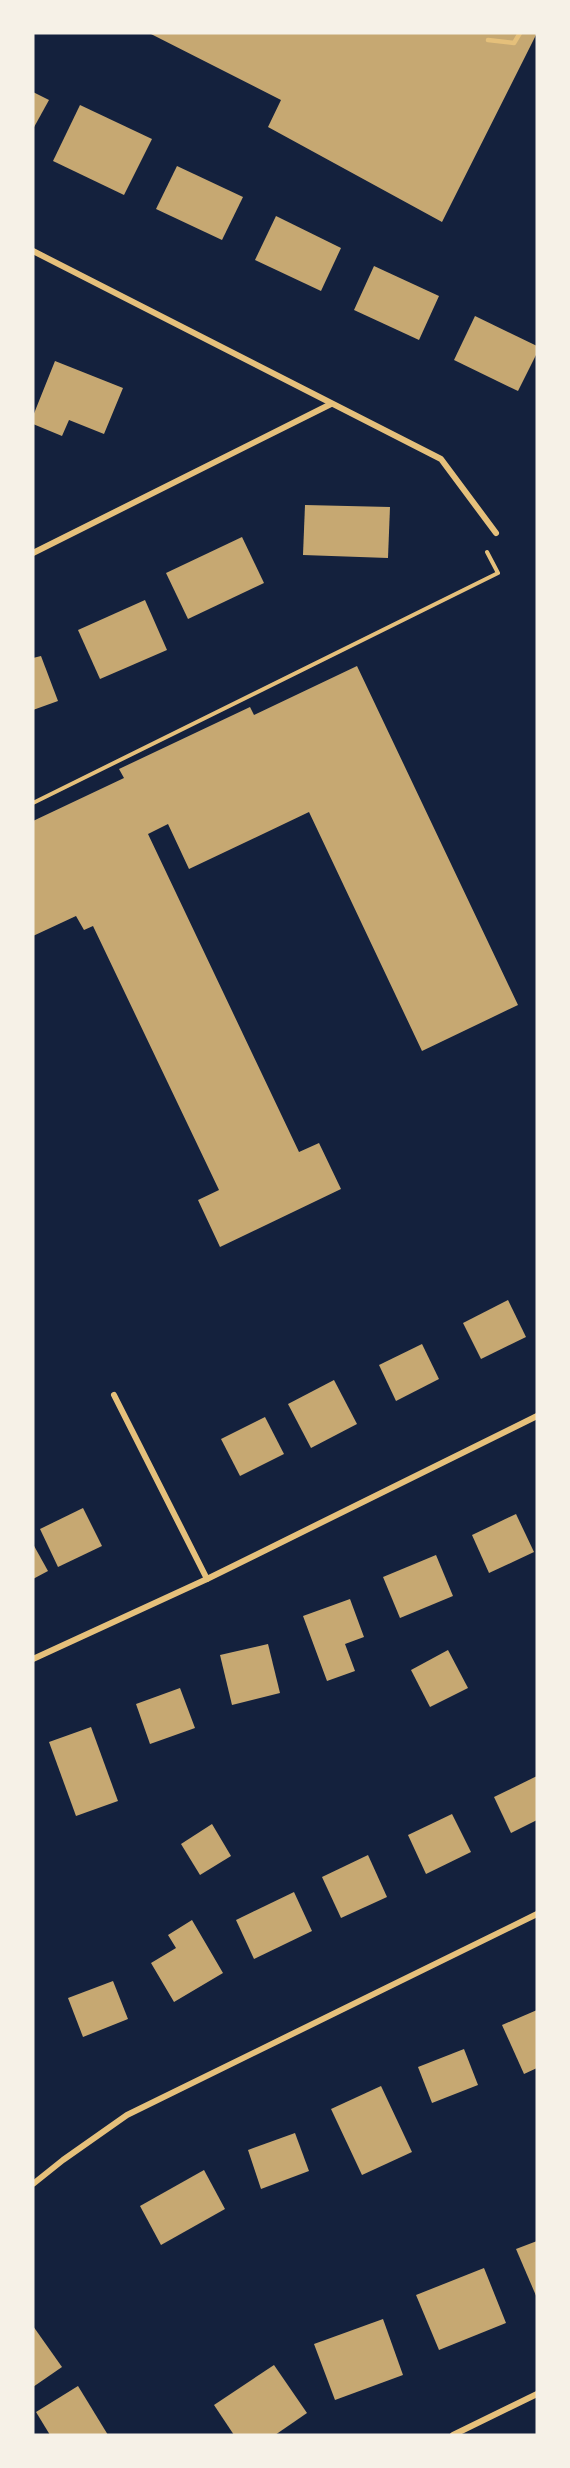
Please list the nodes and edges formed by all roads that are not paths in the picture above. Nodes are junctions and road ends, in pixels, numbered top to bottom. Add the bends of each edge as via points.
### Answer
1 (520, 33) edge
2 (488, 40) dead end
3 (33, 251) edge
4 (331, 404) junction
5 (496, 533) dead end
6 (33, 553) edge
7 (114, 1395) dead end
8 (537, 1416) edge
9 (207, 1579) junction
10 (33, 1659) edge
11 (537, 1914) edge
12 (33, 2184) edge
13 (537, 2394) edge
14 (458, 2434) edge

1 - 2 lane via 514,43
3 - 4 street
4 - 5 street via 441,459
4 - 6 street
7 - 9 street
8 - 9 street
9 - 10 street
11 - 12 street via 127,2115
13 - 14 street

